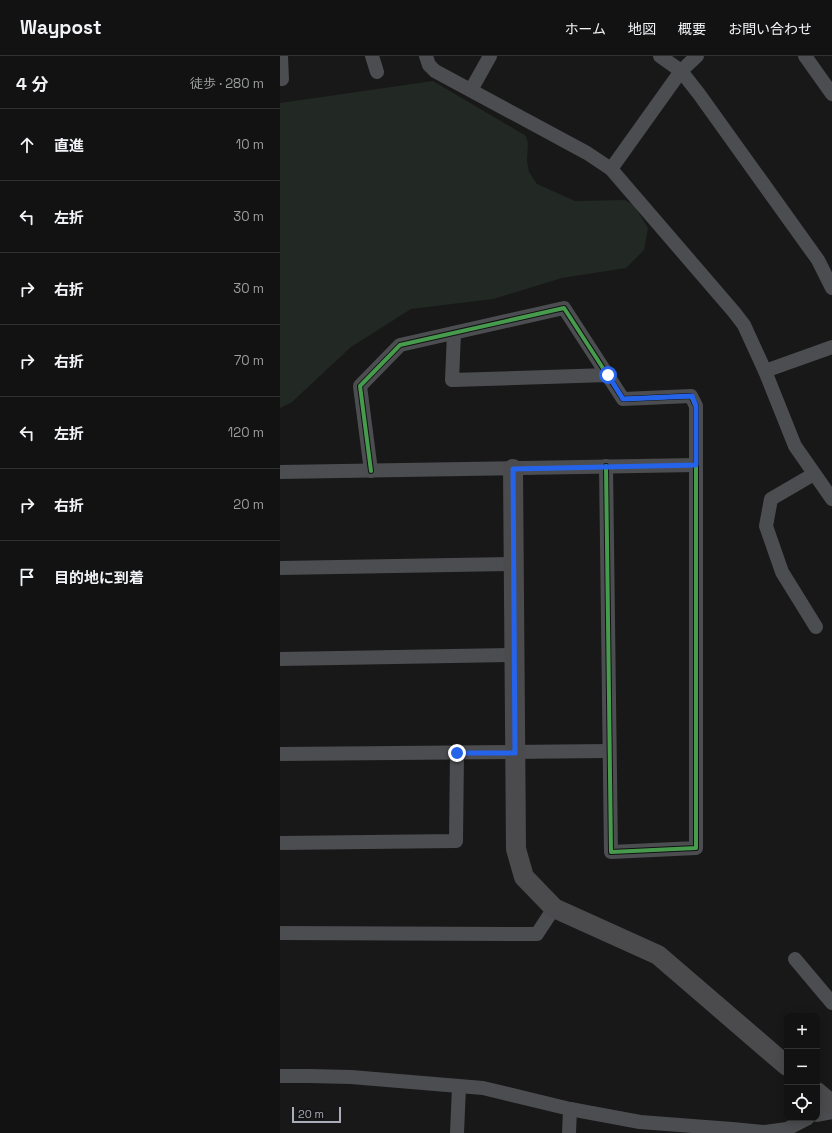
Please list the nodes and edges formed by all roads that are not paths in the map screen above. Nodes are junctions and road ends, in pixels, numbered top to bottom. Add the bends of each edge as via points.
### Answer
1 (281, 56) edge
2 (372, 56) edge
3 (426, 56) edge
4 (490, 56) edge
5 (660, 56) edge
6 (697, 56) edge
7 (805, 56) edge
8 (681, 71) junction
9 (377, 72) dead end
10 (282, 79) dead end
11 (471, 90) junction
12 (832, 94) edge
13 (611, 169) junction
14 (832, 288) edge
15 (454, 333) junction
16 (832, 347) edge
17 (765, 371) junction
18 (608, 375) junction
19 (696, 465) junction
20 (606, 466) junction
21 (513, 469) junction
22 (371, 471) junction
23 (280, 472) edge
24 (814, 474) junction
25 (832, 499) edge
26 (514, 564) junction
27 (280, 568) edge
28 (816, 627) dead end
29 (514, 655) junction
30 (280, 659) edge
31 (609, 751) junction
32 (457, 753) junction
33 (515, 753) junction
34 (280, 754) edge
35 (280, 843) edge
36 (554, 908) junction
37 (280, 933) edge
38 (795, 959) dead end
39 (832, 1003) edge
40 (784, 1063) edge
41 (280, 1076) edge
42 (459, 1087) junction
43 (820, 1095) edge
44 (832, 1105) edge
45 (570, 1109) junction
46 (832, 1112) edge
47 (820, 1114) edge
48 (802, 1121) edge
49 (457, 1133) edge
50 (569, 1133) edge

1 - 10 street
2 - 9 street
3 - 11 street via 429,65 435,71
4 - 11 street
5 - 8 street
6 - 8 street
7 - 12 street
8 - 13 street
8 - 14 street via 818,260
11 - 13 street via 587,153
13 - 17 street via 734,312 744,326
15 - 18 street via 564,308
15 - 18 street via 452,380
15 - 22 street via 400,345 360,386
16 - 17 street
17 - 24 street via 795,446
18 - 19 street via 623,399 692,396 696,406
19 - 20 street
19 - 31 street via 696,848 611,852
20 - 21 street
20 - 31 street
21 - 22 street
21 - 26 street
22 - 23 street
24 - 25 street
24 - 28 street via 771,498 766,526 782,572
26 - 27 street
26 - 29 street
29 - 30 street
29 - 33 street
31 - 33 street
32 - 33 street
32 - 34 street
32 - 35 street via 456,841
33 - 36 street via 516,849 524,877
36 - 37 street via 537,934
36 - 40 street via 658,955
38 - 39 street
41 - 42 street via 351,1077
42 - 45 street via 483,1088
42 - 49 street
43 - 44 street
45 - 48 street via 640,1122 765,1132 787,1128
45 - 50 street
46 - 47 street

